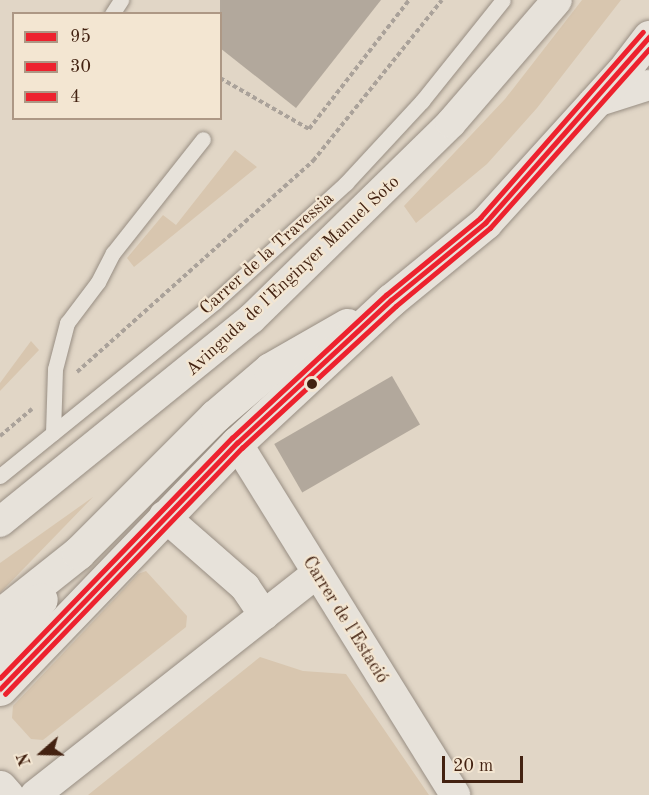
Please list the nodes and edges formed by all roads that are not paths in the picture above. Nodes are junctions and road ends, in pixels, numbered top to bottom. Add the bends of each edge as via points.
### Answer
1 (503, 0) edge
2 (556, 0) edge
3 (649, 37) edge
4 (649, 85) edge
5 (593, 103) junction
6 (203, 139) dead end
7 (391, 300) junction
8 (53, 433) junction
9 (237, 443) junction
10 (0, 476) edge
11 (164, 516) junction
12 (0, 522) edge
13 (78, 553) junction
14 (316, 574) junction
15 (0, 615) edge
16 (264, 615) junction
17 (0, 650) edge
18 (0, 689) edge
19 (35, 795) edge
20 (455, 795) edge

1 - 8 lane, Carrer de la Travessia via 422,101 346,183 223,294
2 - 12 street, Avinguda de l'Enginyer Manuel Soto via 451,123 291,282 175,384
3 - 5 main road
4 - 5 street
5 - 7 main road via 485,223
6 - 8 lane via 113,253 98,282 67,323 60,341 53,392
7 - 9 main road
7 - 13 main road via 270,369 215,416
8 - 10 lane, Carrer de la Travessia
9 - 11 main road
9 - 14 street, Carrer de l'Estació
11 - 16 street via 245,587
11 - 18 main road
13 - 15 main road
13 - 17 main road
14 - 16 street
14 - 20 street, Carrer de l'Estació
16 - 19 street

